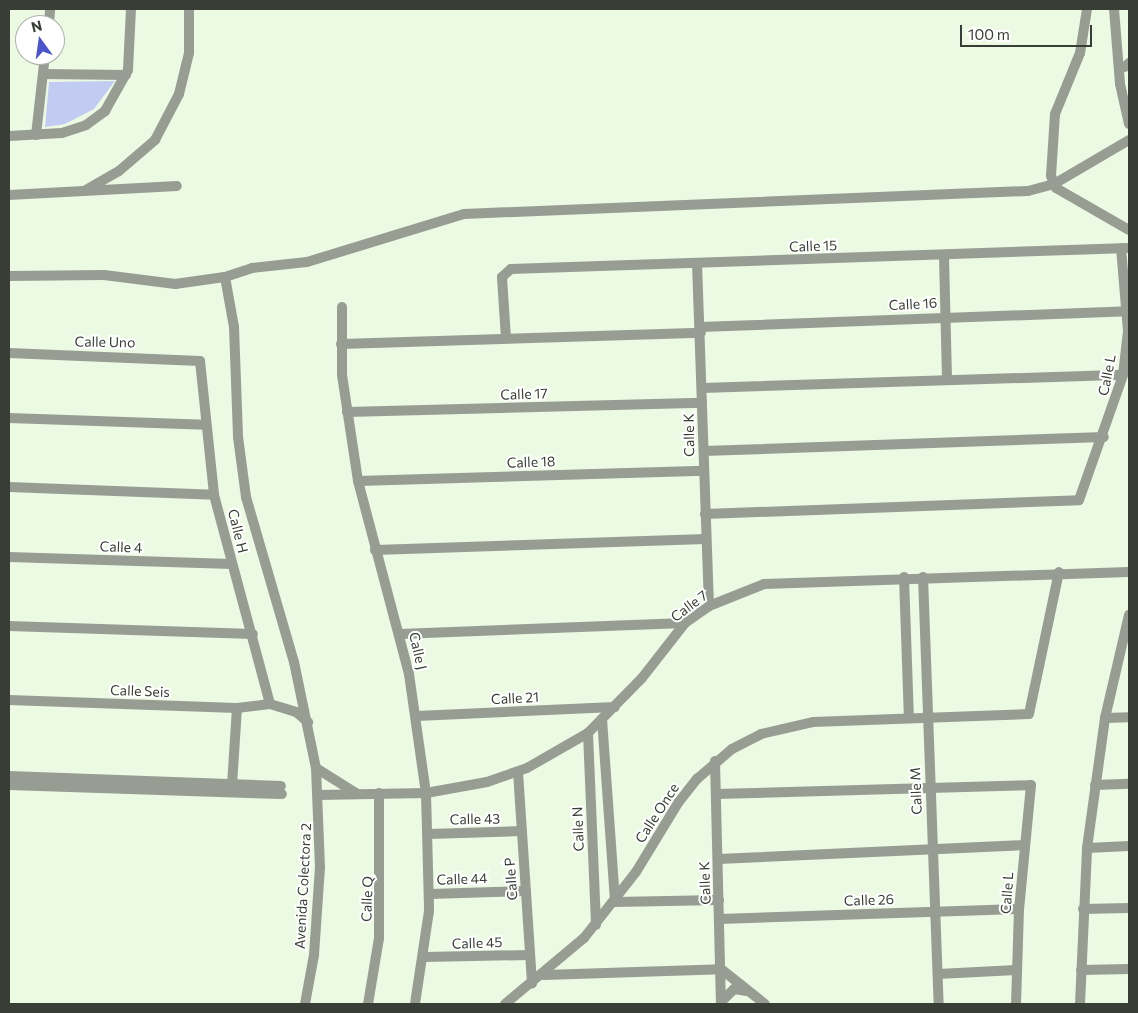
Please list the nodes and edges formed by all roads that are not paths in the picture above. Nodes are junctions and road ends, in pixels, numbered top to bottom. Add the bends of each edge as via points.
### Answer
1 (131, 9) edge
2 (189, 9) edge
3 (1087, 9) edge
4 (1114, 9) edge
5 (44, 65) edge
6 (43, 74) junction
7 (126, 75) junction
8 (1129, 124) edge
9 (36, 135) junction
10 (9, 136) edge
11 (1129, 140) edge
12 (1054, 184) junction
13 (177, 186) dead end
14 (84, 191) junction
15 (9, 195) edge
16 (1129, 230) edge
17 (1125, 248) edge
18 (944, 256) junction
19 (697, 263) junction
20 (9, 276) edge
21 (225, 277) junction
22 (342, 308) dead end
23 (1128, 311) junction
24 (946, 316) junction
25 (701, 330) junction
26 (506, 338) junction
27 (341, 344) junction
28 (9, 353) edge
29 (200, 361) joint
30 (1123, 375) junction
31 (948, 380) junction
32 (702, 388) junction
33 (702, 403) junction
34 (347, 412) junction
35 (9, 418) edge
36 (205, 425) junction
37 (1104, 437) junction
38 (704, 450) junction
39 (704, 471) junction
40 (358, 481) junction
41 (9, 487) edge
42 (214, 494) junction
43 (705, 514) junction
44 (706, 539) junction
45 (375, 550) junction
46 (9, 557) edge
47 (232, 564) junction
48 (1060, 572) junction
49 (1129, 572) edge
50 (904, 577) junction
51 (923, 577) junction
52 (709, 606) junction
53 (1129, 615) edge
54 (684, 623) junction
55 (9, 626) edge
56 (253, 634) junction
57 (400, 634) junction
58 (1125, 649) edge
59 (9, 700) edge
60 (270, 704) junction
61 (615, 707) junction
62 (237, 708) junction
63 (417, 716) junction
64 (909, 717) junction
65 (1129, 717) edge
66 (928, 718) junction
67 (1105, 718) junction
68 (602, 720) junction
69 (308, 722) junction
70 (588, 733) junction
71 (715, 761) junction
72 (316, 768) junction
73 (518, 772) junction
74 (9, 776) edge
75 (232, 784) junction
76 (1129, 784) edge
77 (1095, 785) junction
78 (9, 786) edge
79 (930, 789) junction
80 (357, 793) junction
81 (426, 793) junction
82 (379, 794) junction
83 (716, 794) junction
84 (320, 795) junction
85 (522, 831) junction
86 (429, 834) junction
87 (1024, 846) junction
88 (1129, 846) edge
89 (1087, 848) junction
90 (932, 851) junction
91 (718, 859) junction
92 (526, 890) junction
93 (430, 894) junction
94 (720, 900) junction
95 (615, 902) junction
96 (1129, 908) edge
97 (1019, 909) junction
98 (1083, 910) junction
99 (934, 912) junction
100 (720, 919) junction
101 (596, 925) junction
102 (530, 955) junction
103 (424, 957) junction
104 (722, 969) junction
105 (1129, 969) edge
106 (1016, 970) junction
107 (1081, 970) junction
108 (938, 974) junction
109 (544, 975) junction
110 (532, 984) junction
111 (751, 993) junction
112 (721, 1003) edge
113 (305, 1004) edge
114 (368, 1004) edge
115 (415, 1004) edge
116 (505, 1004) edge
117 (765, 1004) edge
118 (939, 1004) edge
119 (1016, 1004) edge
120 (1080, 1004) edge

1 - 7 street
2 - 14 street via 188,53 180,94 155,140 119,172
3 - 12 street via 1080,53 1055,114 1050,150
4 - 8 street via 1120,84
5 - 6 street
6 - 7 street
6 - 9 street
7 - 9 street via 111,103 92,121 62,133
9 - 10 street
11 - 12 street
12 - 16 street
12 - 21 street via 1028,191 464,214 306,262 252,268
13 - 14 street
14 - 15 street
17 - 18 street, Calle 15
17 - 23 street, Calle L
18 - 19 street, Calle 15
18 - 24 street
19 - 25 street, Calle K
19 - 26 street, Calle 15 via 505,272
20 - 21 street via 104,274 175,284
21 - 69 street, Avenida Colectora 2 via 234,327 238,437 246,497
22 - 27 street, Calle J
23 - 24 street, Calle 16
23 - 30 street, Calle L
24 - 25 street, Calle 16
24 - 31 street
25 - 26 street, Calle 16
25 - 32 street, Calle K
26 - 27 street, Calle 16
27 - 34 street, Calle J
28 - 29 street, Calle Uno
29 - 36 street, Calle H
30 - 31 street
30 - 37 street, Calle L
31 - 32 street
32 - 33 street, Calle K
33 - 34 street, Calle 17
33 - 38 street, Calle K
34 - 40 street, Calle J
35 - 36 street
36 - 42 street, Calle H
37 - 38 street
37 - 43 street, Calle L via 1079,500
38 - 39 street, Calle K
39 - 40 street, Calle 18
39 - 43 street, Calle K
40 - 45 street, Calle J
41 - 42 street
42 - 47 street, Calle H
43 - 44 street, Calle K
44 - 45 street
44 - 52 street, Calle K
45 - 57 street, Calle J
46 - 47 street, Calle 4
47 - 56 street, Calle H
48 - 49 street, Calle 7
48 - 51 street, Calle 7
48 - 66 street, Calle Once via 1029,714
50 - 51 street, Calle 7
50 - 52 street, Calle 7 via 764,584
50 - 64 street
51 - 66 street, Calle M
52 - 54 street, Calle 7
53 - 58 street
54 - 57 street
54 - 61 street, Calle 7
55 - 56 street
56 - 60 street, Calle H
57 - 63 street, Calle J
58 - 67 street
59 - 62 street, Calle Seis
60 - 62 street, Calle Seis
60 - 69 street via 288,708
61 - 63 street, Calle 21
61 - 68 street, Calle 7
62 - 75 street
63 - 81 street, Calle J
64 - 66 street, Calle Once
64 - 71 street, Calle Once via 789,726 761,734
65 - 67 street
66 - 79 street, Calle M
67 - 77 street
68 - 70 street, Calle 7
68 - 95 street
69 - 72 street, Avenida Colectora 2
70 - 73 street, Calle 7
70 - 101 street, Calle N
71 - 83 street, Calle K
71 - 95 street, Calle Once via 678,803
72 - 80 street
72 - 84 street, Avenida Colectora 2
73 - 81 street, Calle 7
73 - 85 street, Calle P
74 - 75 street
75 - 78 street via 282,790
76 - 77 street
77 - 89 street
79 - 83 street
79 - 87 street, Calle L via 1031,785
79 - 90 street, Calle M
80 - 82 street, Calle 7
80 - 84 street, Calle 7
81 - 82 street, Calle 7
81 - 86 street, Calle J
82 - 114 street, Calle Q via 380,912
83 - 91 street, Calle K
84 - 113 street, Avenida Colectora 2 via 320,867 314,955
85 - 86 street, Calle 43
85 - 92 street, Calle P
86 - 93 street, Calle J
87 - 90 street
87 - 97 street, Calle L
88 - 89 street
89 - 98 street
90 - 91 street
90 - 99 street, Calle M
91 - 94 street, Calle K
92 - 93 street, Calle 44
92 - 102 street, Calle P
93 - 103 street, Calle J
94 - 95 street
94 - 100 street, Calle K
95 - 101 street, Calle Once
96 - 98 street
97 - 99 street, Calle 26
97 - 106 street, Calle L
98 - 107 street
99 - 100 street, Calle 26
99 - 108 street, Calle M
100 - 104 street, Calle K
101 - 109 street, Calle Once
102 - 103 street, Calle 45
102 - 110 street, Calle P
103 - 115 street, Calle J
104 - 109 street
104 - 111 street
104 - 112 street, Calle K
105 - 107 street
106 - 108 street
106 - 119 street, Calle L
107 - 120 street
108 - 118 street, Calle M
109 - 110 street, Calle Once
110 - 116 street, Calle Once
111 - 112 street via 734,989
111 - 117 street

